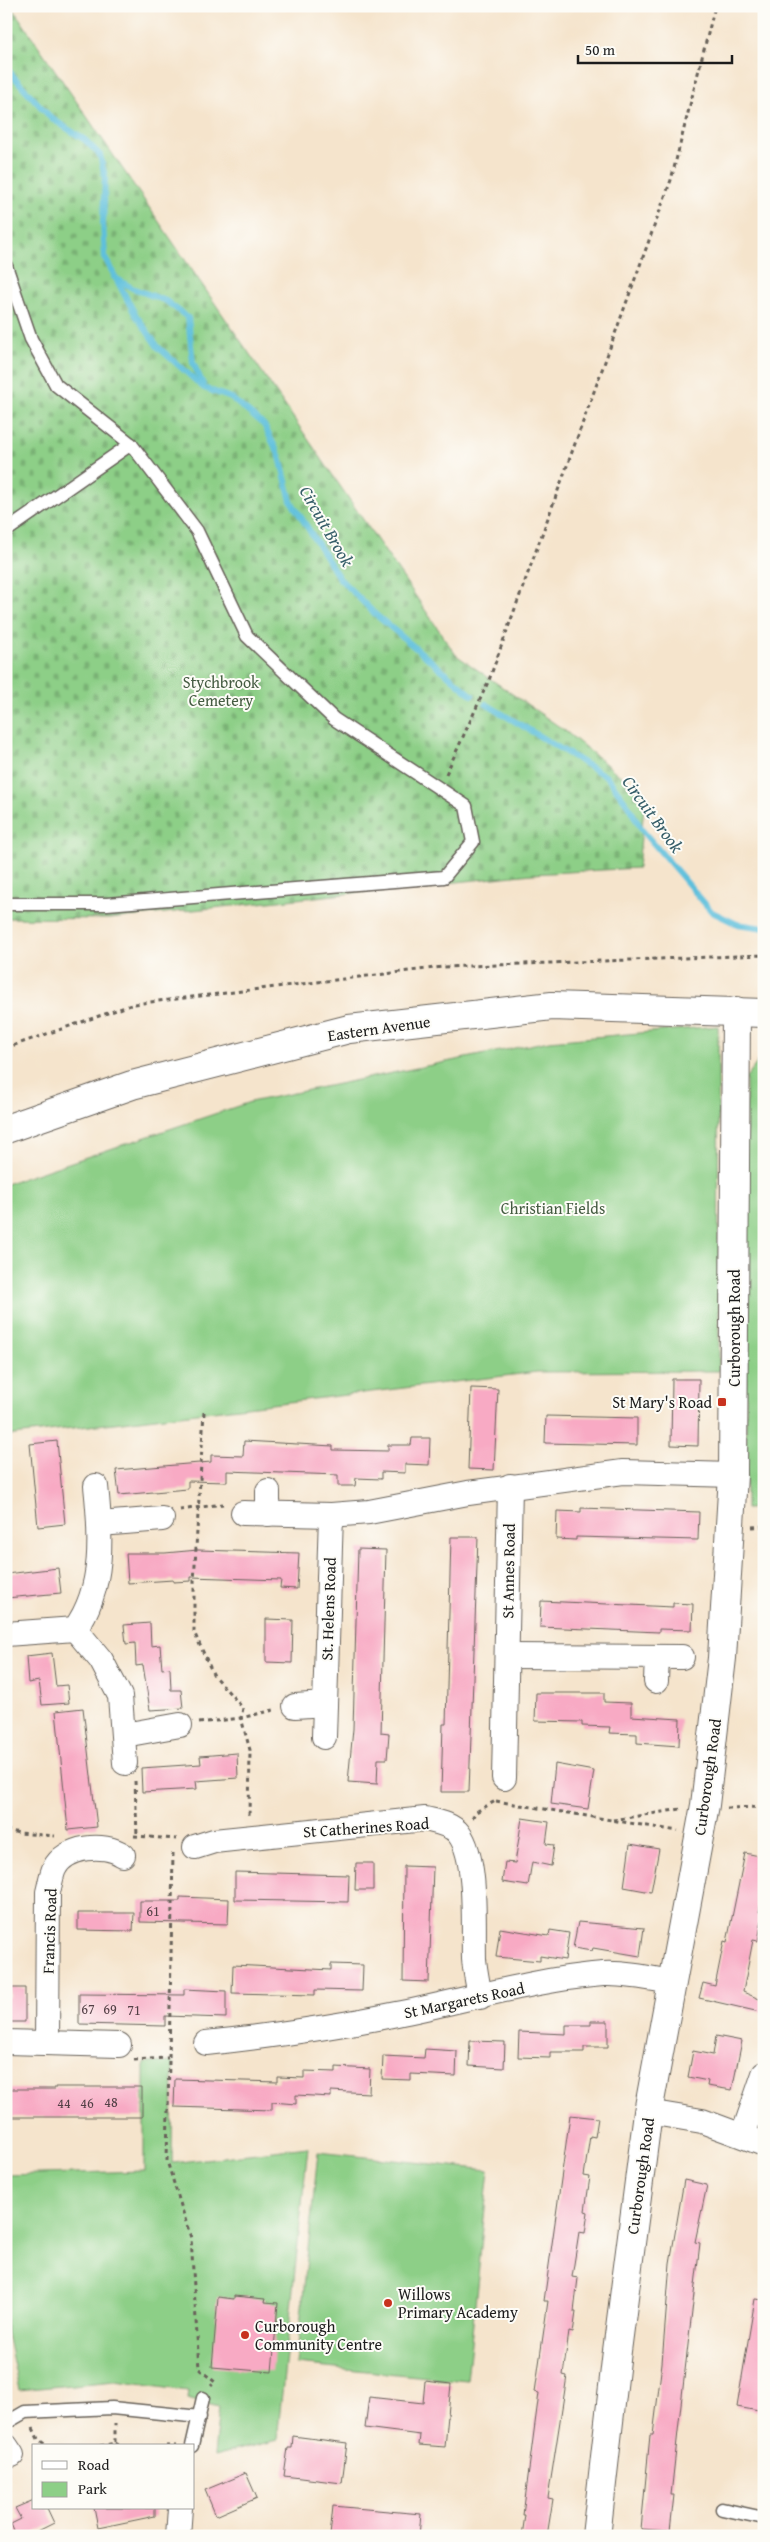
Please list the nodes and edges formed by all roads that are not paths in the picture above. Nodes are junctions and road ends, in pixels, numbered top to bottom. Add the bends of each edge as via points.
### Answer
1 (6, 266) edge
2 (131, 444) junction
3 (6, 531) edge
4 (6, 904) edge
5 (736, 1011) junction
6 (764, 1012) edge
7 (6, 1128) edge
8 (733, 1475) junction
9 (96, 1486) dead end
10 (510, 1486) junction
11 (243, 1513) road end
12 (331, 1514) junction
13 (162, 1519) road end
14 (100, 1524) junction
15 (75, 1629) junction
16 (6, 1634) edge
17 (507, 1656) junction
18 (657, 1657) junction
19 (682, 1657) dead end
20 (656, 1680) dead end
21 (325, 1704) junction
22 (295, 1706) road end
23 (180, 1725) road end
24 (124, 1736) junction
25 (324, 1737) dead end
26 (125, 1763) road end
27 (509, 1769) dead end
28 (196, 1847) dead end
29 (123, 1855) dead end
30 (671, 1982) junction
31 (480, 1997) junction
32 (6, 2042) edge
33 (47, 2043) junction
34 (206, 2043) dead end
35 (119, 2045) dead end
36 (764, 2074) edge
37 (648, 2112) junction
38 (753, 2139) edge
39 (203, 2398) road end
40 (200, 2417) junction
41 (6, 2423) edge
42 (193, 2444) edge
43 (722, 2509) dead end
44 (180, 2510) edge
45 (764, 2518) edge
46 (178, 2536) edge
47 (596, 2536) edge

1 - 2 lane via 31,339 56,385
2 - 3 lane
2 - 4 lane via 198,531 247,636 334,719 466,806 473,842 444,877 107,904
5 - 6 main road, Eastern Avenue
5 - 7 main road, Eastern Avenue via 552,1006 349,1029 132,1085
5 - 8 main road, Curborough Road
8 - 10 street via 623,1472
8 - 30 main road, Curborough Road via 722,1658 699,1834
9 - 14 street
10 - 12 street via 369,1512
10 - 17 street, St Annes Road
11 - 12 street via 268,1503
12 - 21 street, St. Helens Road
13 - 14 street
14 - 15 street via 100,1552 94,1588 86,1614
15 - 16 street
15 - 24 street via 101,1660 120,1696
17 - 18 street
17 - 27 street, St Annes Road
18 - 19 street
18 - 20 street
21 - 22 street
21 - 25 street, St. Helens Road
23 - 24 street
24 - 26 street
28 - 31 street, St Catherines Road via 214,1841 425,1820 444,1824 459,1834 466,1849 474,1887 474,1961
29 - 33 street, Francis Road via 113,1848 88,1848 60,1860 53,1870 48,1892
30 - 31 street, St Margarets Road via 604,1974
30 - 37 main road, Curborough Road
31 - 34 street, St Margarets Road via 394,2015 256,2030
32 - 33 street
33 - 35 street
36 - 38 street
37 - 38 street via 702,2121
37 - 47 main road, Curborough Road via 616,2351
39 - 40 lane
40 - 41 lane via 112,2408 25,2412
40 - 42 lane
43 - 45 lane
44 - 46 street

